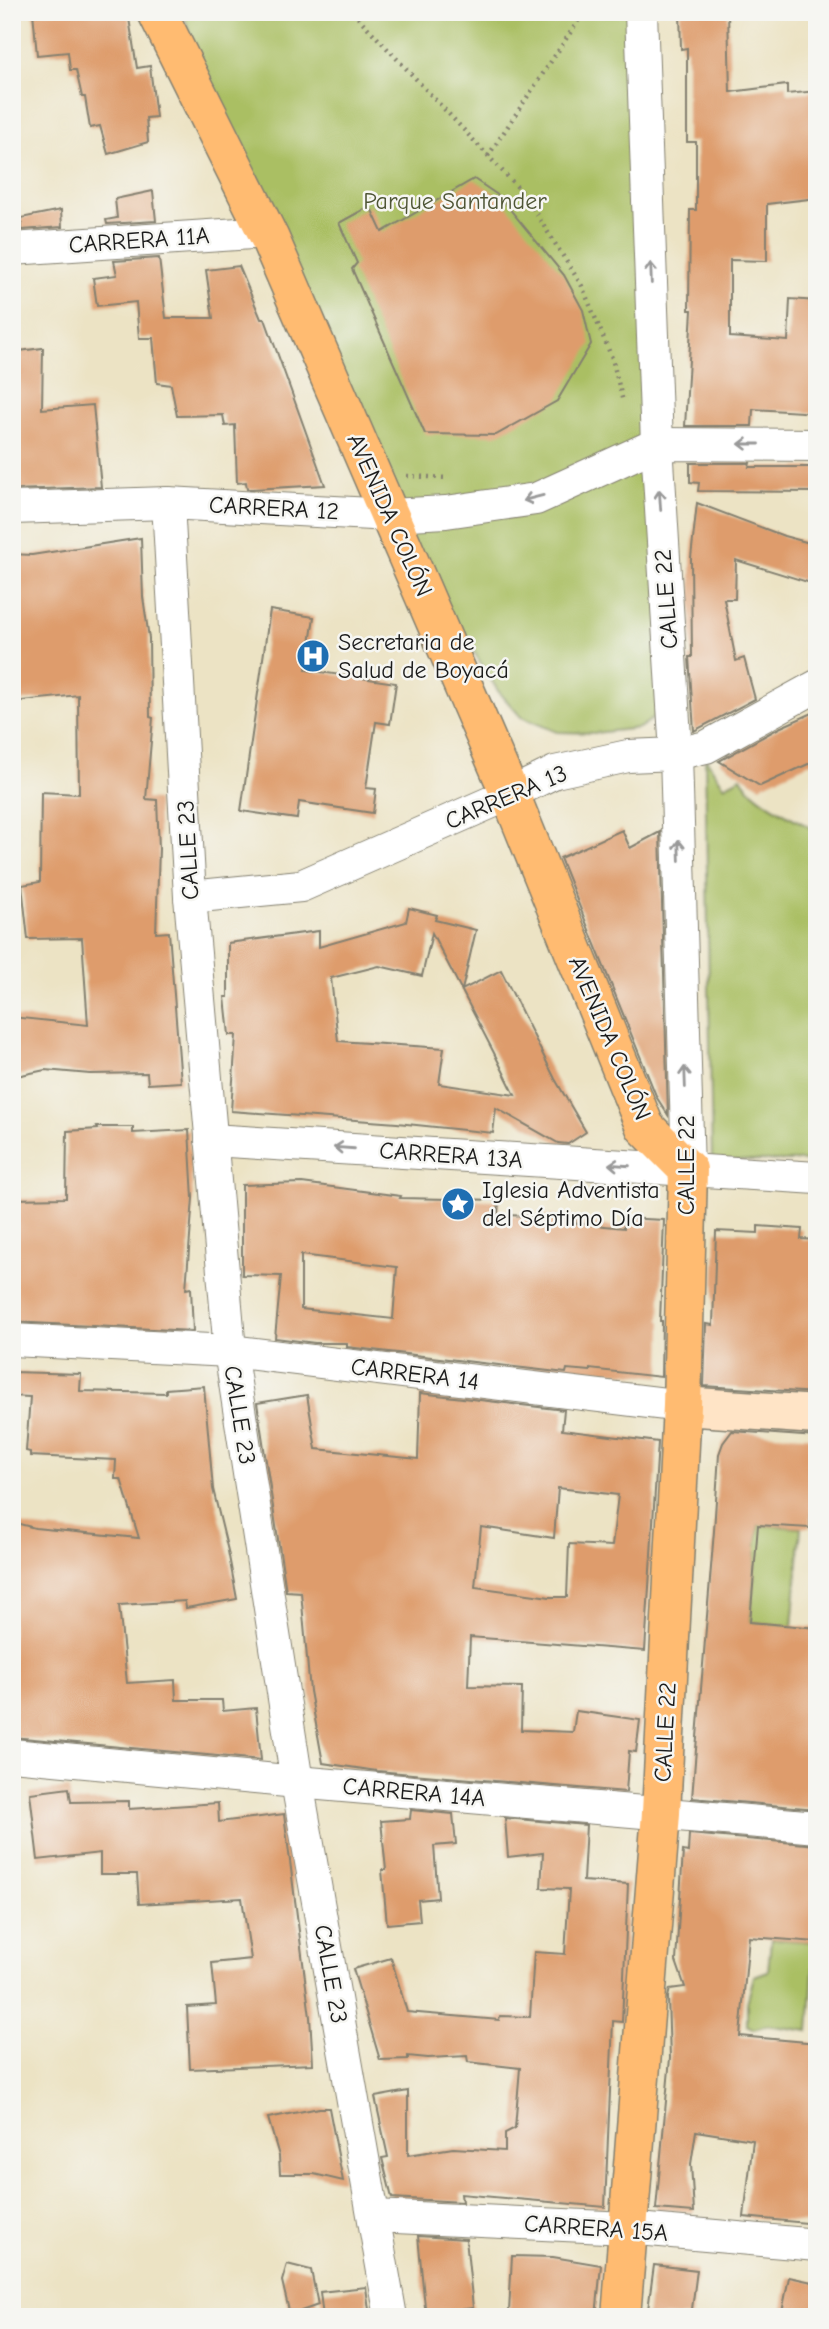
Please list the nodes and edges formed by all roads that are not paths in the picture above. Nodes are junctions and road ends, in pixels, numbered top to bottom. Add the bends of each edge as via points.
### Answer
1 (157, 12) edge
2 (641, 12) edge
3 (267, 232) junction
4 (12, 249) edge
5 (657, 444) junction
6 (817, 445) edge
7 (168, 503) junction
8 (12, 508) edge
9 (390, 515) junction
10 (817, 687) edge
11 (676, 754) junction
12 (510, 794) junction
13 (190, 897) junction
14 (211, 1140) junction
15 (688, 1170) junction
16 (817, 1178) edge
17 (12, 1340) edge
18 (230, 1352) junction
19 (682, 1406) junction
20 (817, 1415) edge
21 (12, 1755) edge
22 (297, 1782) junction
23 (661, 1813) junction
24 (817, 1827) edge
25 (374, 2216) junction
26 (627, 2228) junction
27 (817, 2245) edge
28 (391, 2317) edge
29 (621, 2317) edge

1 - 3 main road, AVENIDA COLÓN
5 -> 2 street, CALLE 22
3 - 4 street, CARRERA 11A
3 - 9 main road, AVENIDA COLÓN
6 -> 5 street, CARRERA 12
5 -> 9 street, CARRERA 12 via 537,499
11 -> 5 street, CALLE 22
7 - 8 street, CARRERA 12
7 - 9 street, CARRERA 12
7 - 13 street, CALLE 23
9 - 12 main road, AVENIDA COLÓN
10 - 11 street, CARRERA 13 via 706,747
11 - 12 street, CARRERA 13 via 592,763 555,772
15 -> 11 street, CALLE 22
12 - 13 street, CARRERA 13 via 300,886
12 - 15 main road, AVENIDA COLÓN via 645,1127
13 - 14 street, CALLE 23
15 -> 14 street, CARRERA 13A
14 - 18 street, CALLE 23
15 - 16 street, CARRERA 13A
15 - 19 main road, CALLE 22
17 - 18 street, CARRERA 14
18 - 19 street, CARRERA 14
18 - 22 street, CALLE 23
19 - 20 street, CARRERA 14
19 - 23 main road, CALLE 22
21 - 22 street, CARRERA 14A
22 - 23 street, CARRERA 14A
22 - 25 street, CALLE 23
23 - 24 street, CARRERA 14A
23 - 26 main road, CALLE 22
25 - 26 street, CARRERA 15A
25 - 28 street, CALLE 23
26 - 27 street, CARRERA 15A
26 - 29 main road, CALLE 22

